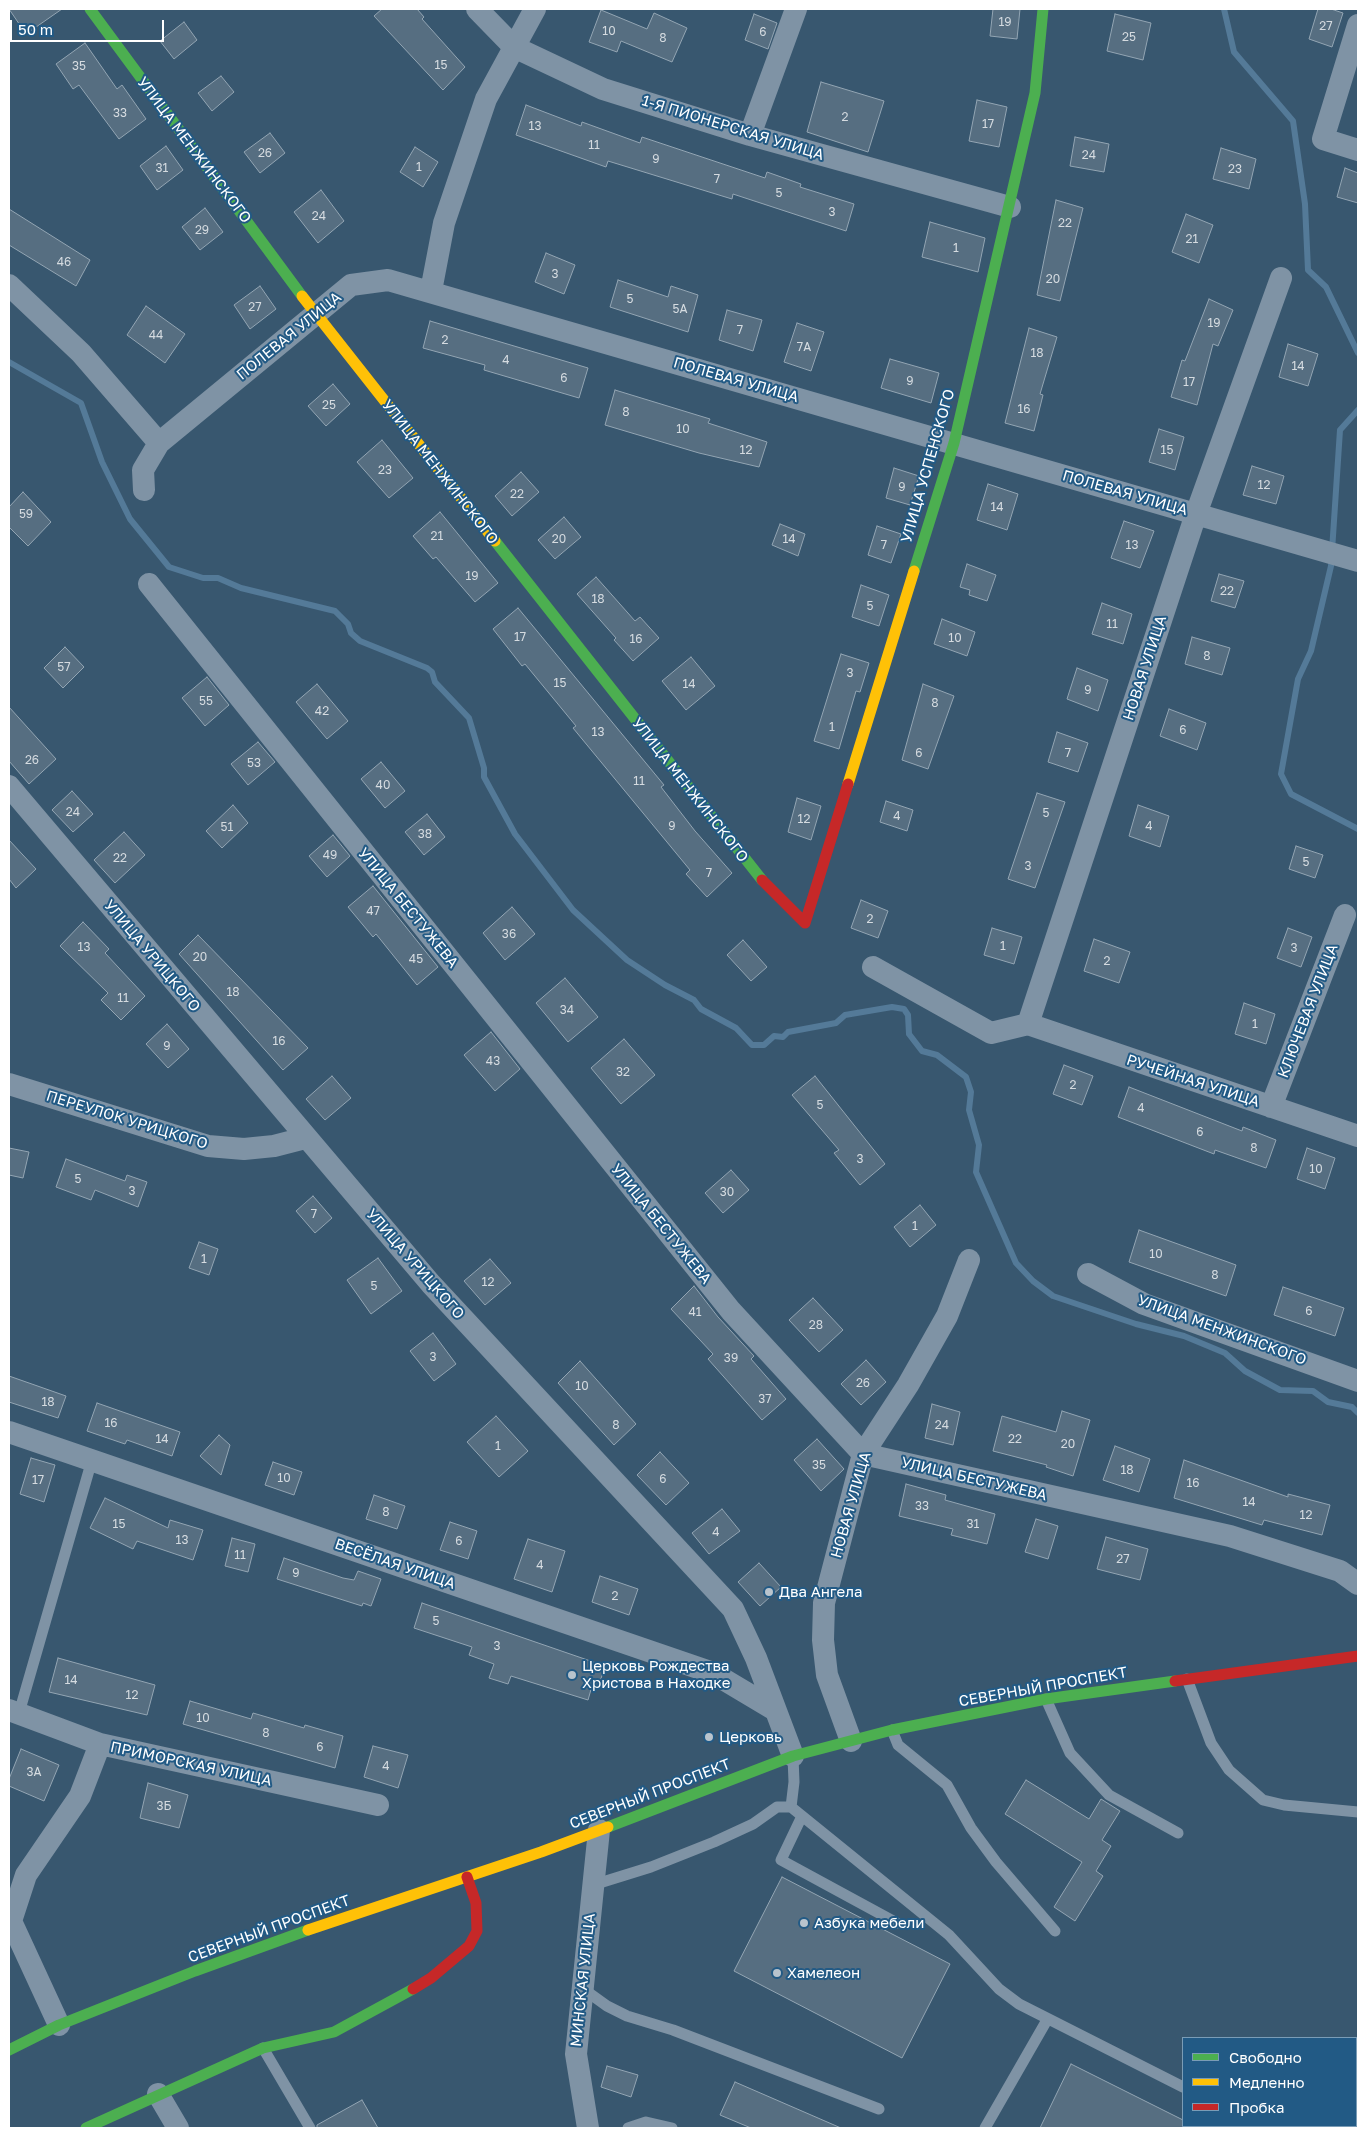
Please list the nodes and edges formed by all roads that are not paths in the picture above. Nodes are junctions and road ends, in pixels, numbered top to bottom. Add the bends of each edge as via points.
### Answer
1 (90, 9) edge
2 (477, 9) edge
3 (535, 9) edge
4 (796, 9) edge
5 (1043, 9) edge
6 (1358, 24) edge
7 (514, 47) junction
8 (750, 134) junction
9 (1358, 150) edge
10 (1010, 207) junction
11 (1281, 278) dead end
12 (9, 285) edge
13 (431, 291) junction
14 (316, 313) junction
15 (159, 443) junction
16 (954, 443) junction
17 (144, 490) dead end
18 (1196, 514) junction
19 (1355, 560) edge
20 (148, 584) dead end
21 (9, 786) edge
22 (1346, 915) dead end
23 (805, 923) joint
24 (874, 967) dead end
25 (1028, 1024) junction
26 (9, 1084) edge
27 (1271, 1107) junction
28 (1358, 1136) edge
29 (305, 1138) junction
30 (969, 1260) dead end
31 (1088, 1274) dead end
32 (1358, 1381) edge
33 (9, 1432) edge
34 (863, 1454) junction
35 (92, 1460) junction
36 (1358, 1584) edge
37 (1358, 1656) edge
38 (1187, 1679) junction
39 (1046, 1699) junction
40 (775, 1710) junction
41 (14, 1712) edge
42 (892, 1730) junction
43 (850, 1741) junction
44 (100, 1744) junction
45 (793, 1756) junction
46 (378, 1805) dead end
47 (791, 1807) junction
48 (1358, 1812) edge
49 (802, 1816) junction
50 (599, 1830) junction
51 (1178, 1833) dead end
52 (467, 1877) junction
53 (593, 1885) junction
54 (10, 1923) edge
55 (896, 1923) dead end
56 (1056, 1931) dead end
57 (582, 1988) junction
58 (1047, 2020) junction
59 (59, 2025) junction
60 (263, 2048) junction
61 (9, 2050) edge
62 (1182, 2087) edge
63 (158, 2094) junction
64 (879, 2109) dead end
65 (115, 2115) junction
66 (86, 2128) edge
67 (123, 2128) edge
68 (178, 2128) edge
69 (310, 2128) edge
70 (588, 2128) edge
71 (628, 2128) edge
72 (672, 2128) edge
73 (985, 2128) edge

1 - 14 street, УЛИЦА МЕНЖИНСКОГО
2 - 7 street, 1-Я ПИОНЕРСКАЯ УЛИЦА
3 - 7 street
4 - 8 street
5 - 10 street, УЛИЦА УСПЕНСКОГО via 1035,93
6 - 9 street via 1323,139
7 - 8 street, 1-Я ПИОНЕРСКАЯ УЛИЦА via 603,89
7 - 13 street via 486,99 444,223
8 - 10 street, 1-Я ПИОНЕРСКАЯ УЛИЦА
10 - 16 street, УЛИЦА УСПЕНСКОГО
11 - 18 street, НОВАЯ УЛИЦА
12 - 15 street via 81,353
13 - 14 street, ПОЛЕВАЯ УЛИЦА via 388,280 351,286
13 - 16 street, ПОЛЕВАЯ УЛИЦА
14 - 15 street, ПОЛЕВАЯ УЛИЦА
14 - 23 street, УЛИЦА МЕНЖИНСКОГО via 759,877
15 - 17 street via 143,470
16 - 18 street, ПОЛЕВАЯ УЛИЦА
16 - 23 street, УЛИЦА УСПЕНСКОГО
18 - 19 street, ПОЛЕВАЯ УЛИЦА
18 - 25 street, НОВАЯ УЛИЦА
20 - 34 street, УЛИЦА БЕСТУЖЕВА via 731,1311
21 - 29 street, УЛИЦА УРИЦКОГО
22 - 27 street, КЛЮЧЕВАЯ УЛИЦА
24 - 25 street via 991,1033
25 - 27 street, РУЧЕЙНАЯ УЛИЦА
26 - 29 street, ПЕРЕУЛОК УРИЦКОГО via 208,1146 274,1146
27 - 28 street, РУЧЕЙНАЯ УЛИЦА
29 - 40 street, УЛИЦА УРИЦКОГО via 431,1284 733,1609
30 - 34 street, НОВАЯ УЛИЦА via 947,1316 908,1385
31 - 32 street, УЛИЦА МЕНЖИНСКОГО via 1144,1304
33 - 35 street, ВЕСЁЛАЯ УЛИЦА
34 - 36 street, УЛИЦА БЕСТУЖЕВА via 1230,1536 1340,1571
34 - 43 street, НОВАЯ УЛИЦА via 824,1603 828,1675
35 - 40 street, ВЕСЁЛАЯ УЛИЦА via 713,1673
35 - 41 lane
37 - 38 street, СЕВЕРНЫЙ ПРОСПЕКТ
38 - 39 street, СЕВЕРНЫЙ ПРОСПЕКТ
38 - 48 lane via 1211,1743 1229,1770 1263,1800
39 - 42 street, СЕВЕРНЫЙ ПРОСПЕКТ
39 - 51 lane via 1070,1753 1110,1795
40 - 45 street, УЛИЦА УРИЦКОГО
41 - 44 street, ПРИМОРСКАЯ УЛИЦА
42 - 43 street, СЕВЕРНЫЙ ПРОСПЕКТ
42 - 56 lane via 898,1745 947,1785 971,1828 996,1862
43 - 45 street, СЕВЕРНЫЙ ПРОСПЕКТ
44 - 46 street, ПРИМОРСКАЯ УЛИЦА
44 - 54 street via 80,1796 26,1875
45 - 47 lane
45 - 50 street, СЕВЕРНЫЙ ПРОСПЕКТ
47 - 49 lane
47 - 53 lane via 777,1807 753,1824 714,1842
49 - 55 lane via 781,1860
49 - 58 lane via 949,1934 999,1989
50 - 52 street, СЕВЕРНЫЙ ПРОСПЕКТ
50 - 53 street, МИНСКАЯ УЛИЦА
52 - 59 street, СЕВЕРНЫЙ ПРОСПЕКТ via 342,1918
52 - 60 street via 476,1903 477,1931 469,1946 453,1962 389,2004 334,2032
53 - 57 street, МИНСКАЯ УЛИЦА
54 - 59 street
57 - 64 lane via 627,2016 673,2030
57 - 70 street, МИНСКАЯ УЛИЦА via 576,2054
58 - 62 lane
58 - 73 lane
59 - 61 street, СЕВЕРНЫЙ ПРОСПЕКТ
60 - 63 street
60 - 69 lane
63 - 65 street
63 - 68 street
65 - 66 street
65 - 67 lane
71 - 72 lane via 646,2122

